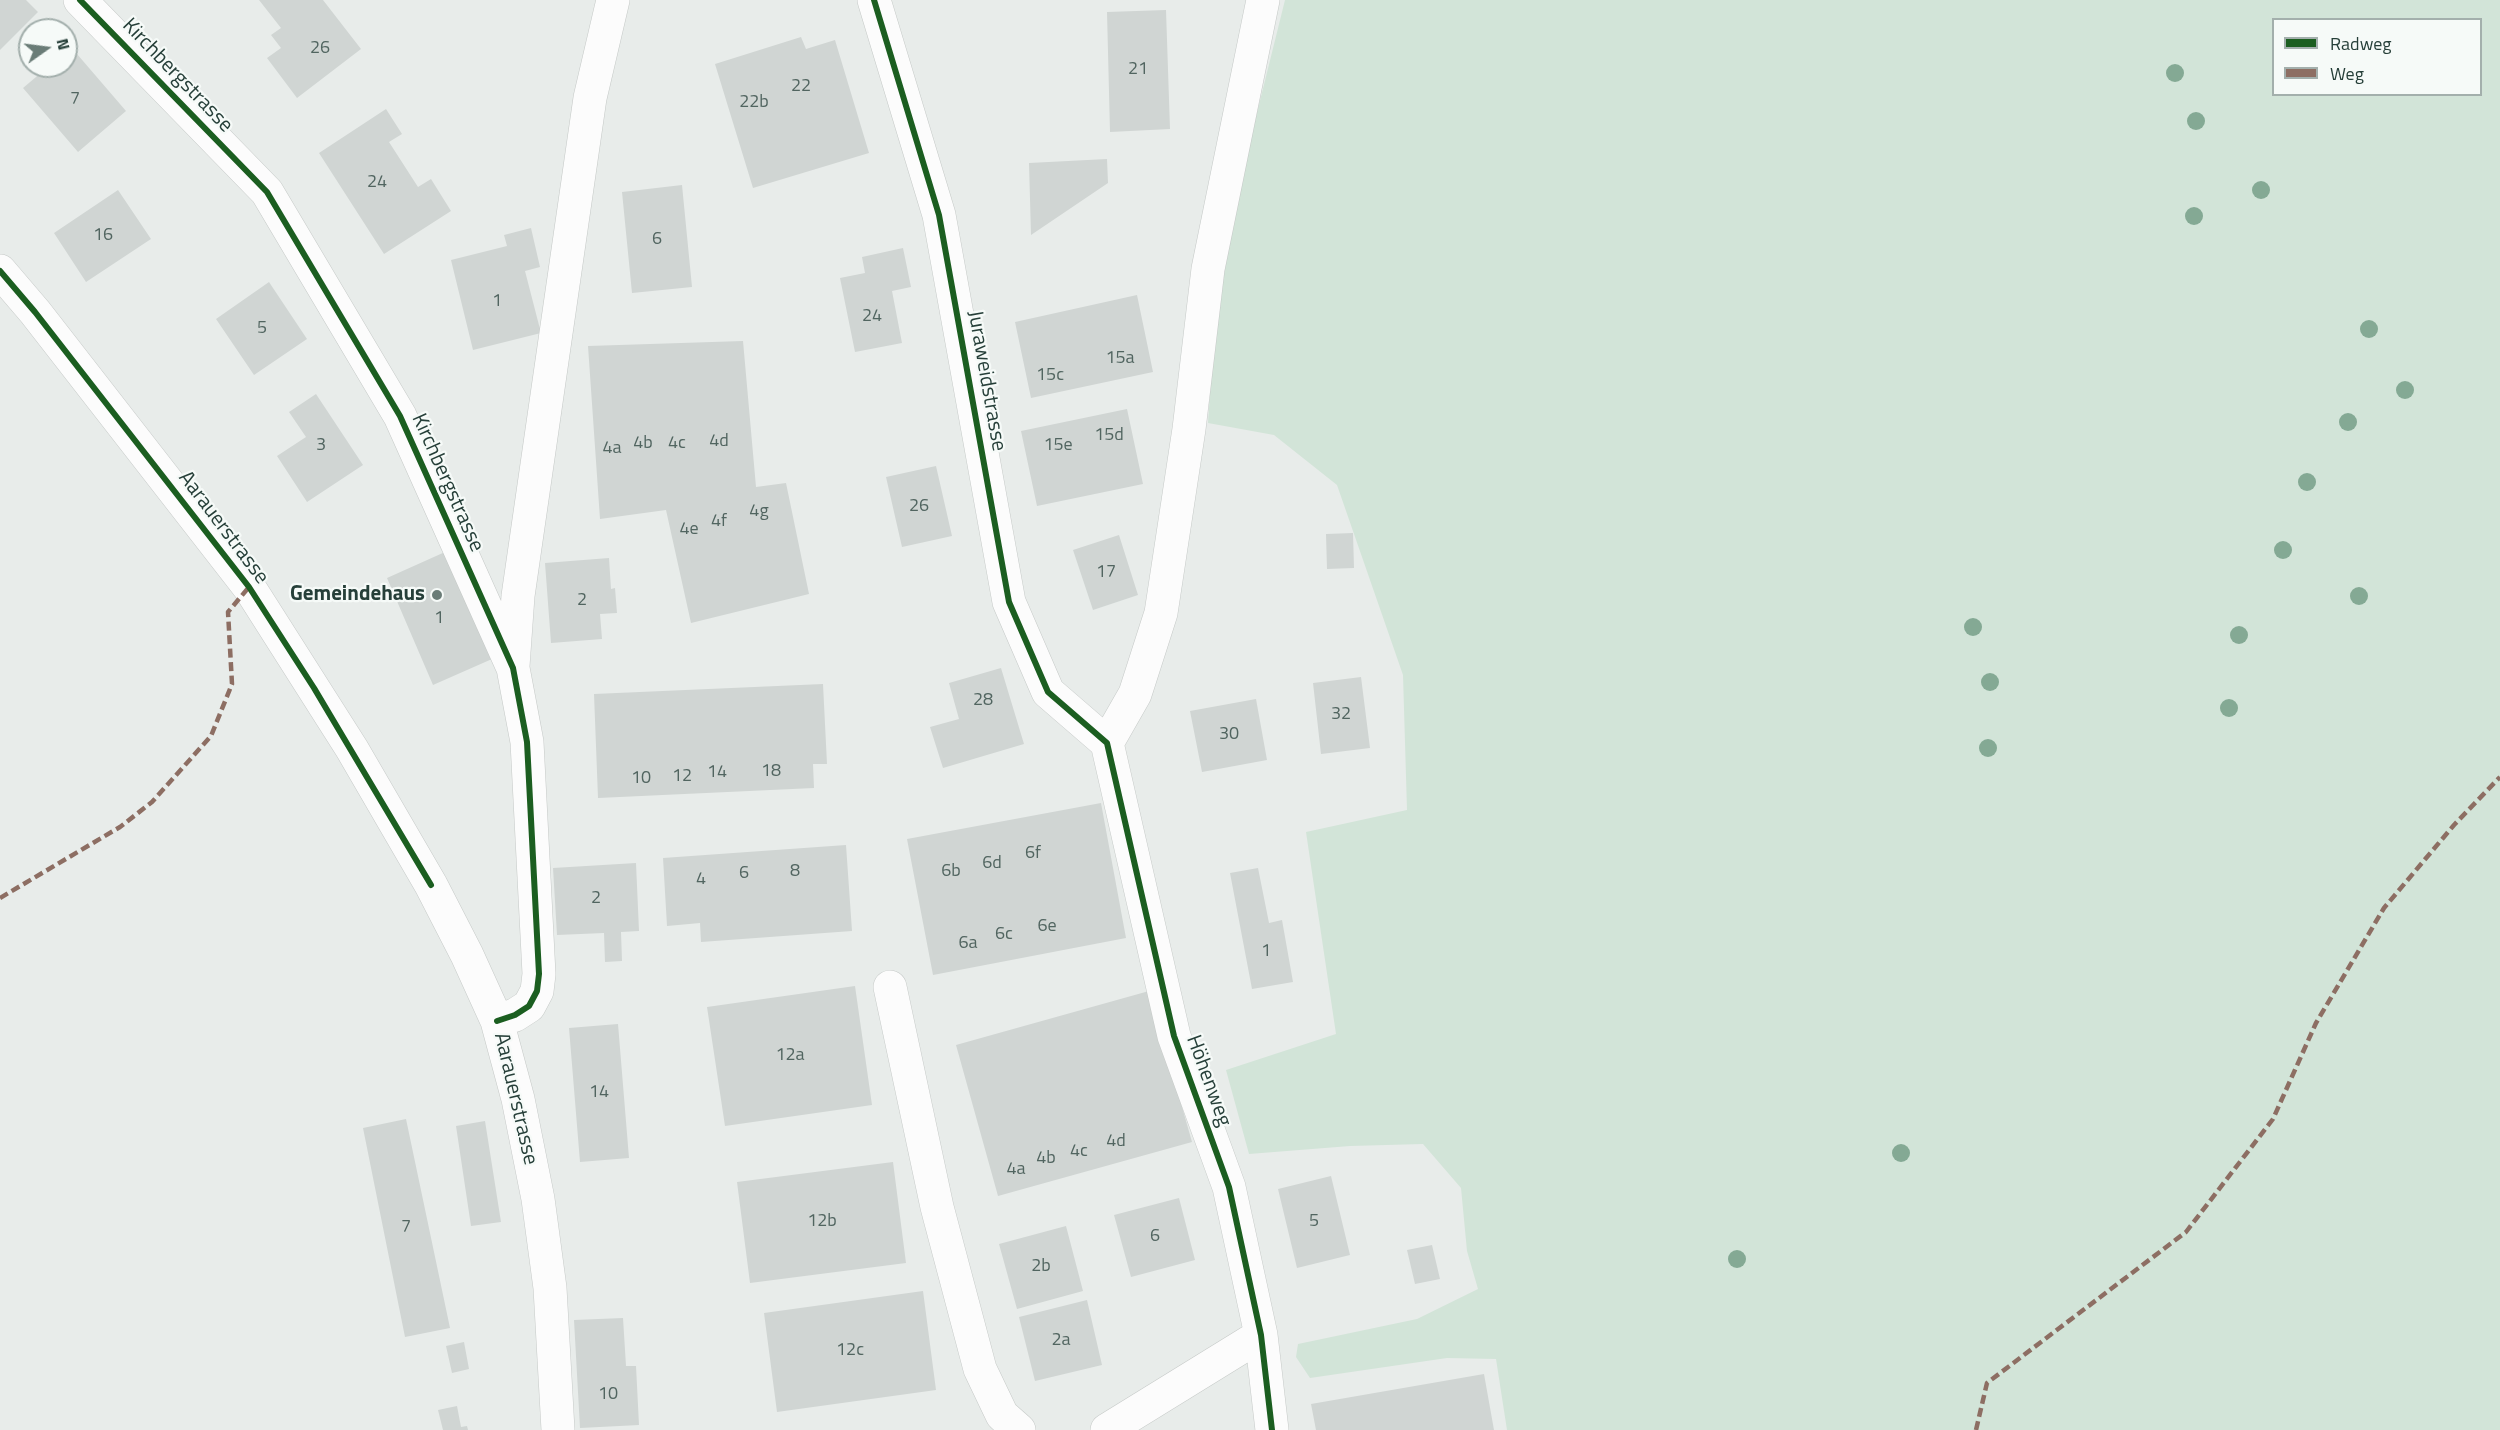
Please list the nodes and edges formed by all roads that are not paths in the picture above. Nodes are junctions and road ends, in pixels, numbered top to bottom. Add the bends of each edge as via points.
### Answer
1 (80, 0) edge
2 (613, 0) edge
3 (874, 0) edge
4 (1263, 0) edge
5 (0, 271) edge
6 (513, 668) junction
7 (1107, 743) junction
8 (890, 987) dead end
9 (497, 1021) junction
10 (1260, 1335) junction
11 (558, 1430) edge
12 (1019, 1430) edge
13 (1107, 1430) edge
14 (1272, 1430) edge

1 - 6 street, Kirchbergstrasse via 267,192 400,416
2 - 6 street via 590,98 518,596
3 - 7 street, Juraweidstrasse via 939,215 1009,602 1048,692
4 - 7 street via 1208,269 1161,613 1135,694
5 - 9 street, Aarauerstrasse via 249,587 426,876
6 - 9 street, Kirchbergstrasse via 527,742 539,974 537,991 528,1006
7 - 10 street, Höhenweg via 1174,1036 1229,1187
8 - 12 street via 937,1207 980,1369 1002,1415
9 - 11 street, Aarauerstrasse via 538,1199 550,1288
10 - 13 street
10 - 14 street, Höhenweg

